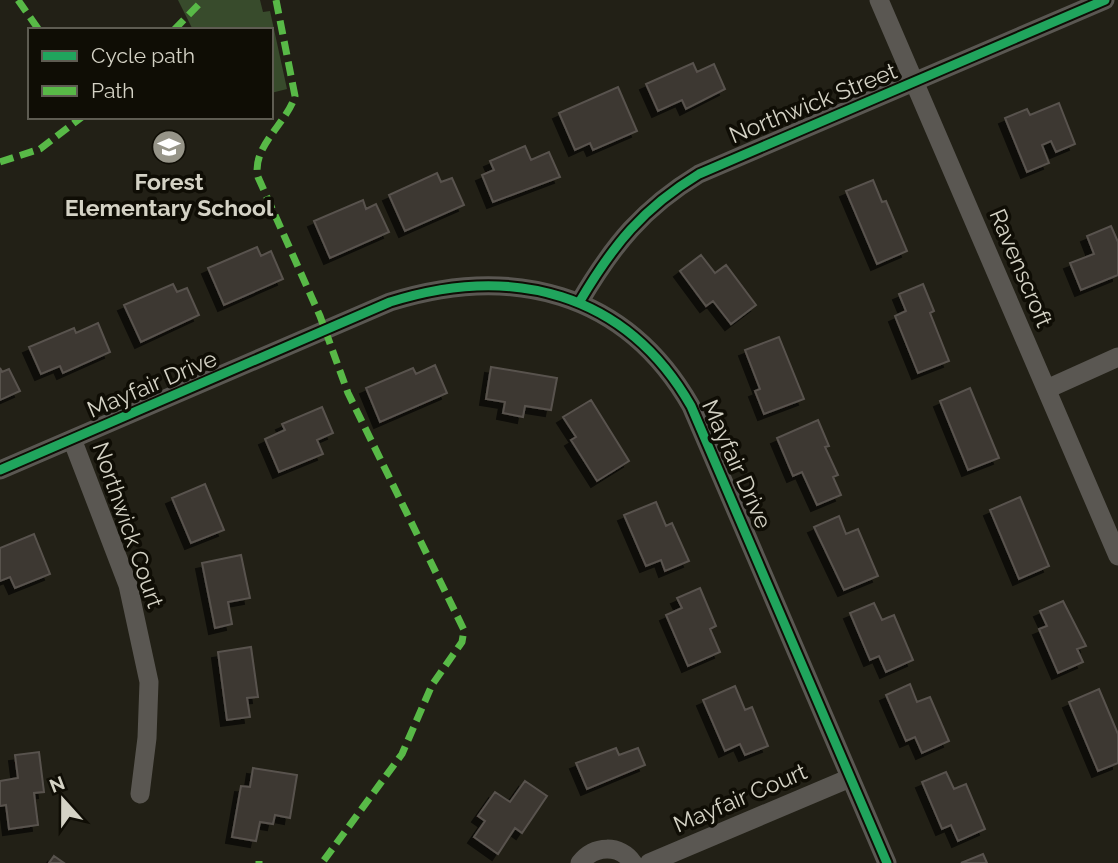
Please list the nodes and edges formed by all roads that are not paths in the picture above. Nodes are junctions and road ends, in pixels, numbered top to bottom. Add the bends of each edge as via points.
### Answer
1 (879, 0) edge
2 (1105, 0) edge
3 (914, 82) junction
4 (580, 301) junction
5 (1118, 357) edge
6 (1047, 389) junction
7 (72, 439) junction
8 (0, 470) edge
9 (1118, 556) edge
10 (850, 778) junction
11 (139, 794) dead end
12 (580, 863) edge
13 (633, 863) edge
14 (649, 863) edge
15 (887, 863) edge

1 - 3 street, Ravenscroft
2 - 3 street, Northwick Street
3 - 4 street, Northwick Street via 731,157 675,188 608,254
3 - 6 street, Ravenscroft
4 - 7 street, Mayfair Drive via 505,285 427,290
4 - 10 street, Mayfair Drive via 649,351 686,398
5 - 6 street
6 - 9 street, Ravenscroft
7 - 8 street, Mayfair Drive
7 - 11 street, Northwick Court via 128,585 149,682
10 - 14 street, Mayfair Court
10 - 15 street, Mayfair Drive
12 - 13 street via 606,848

